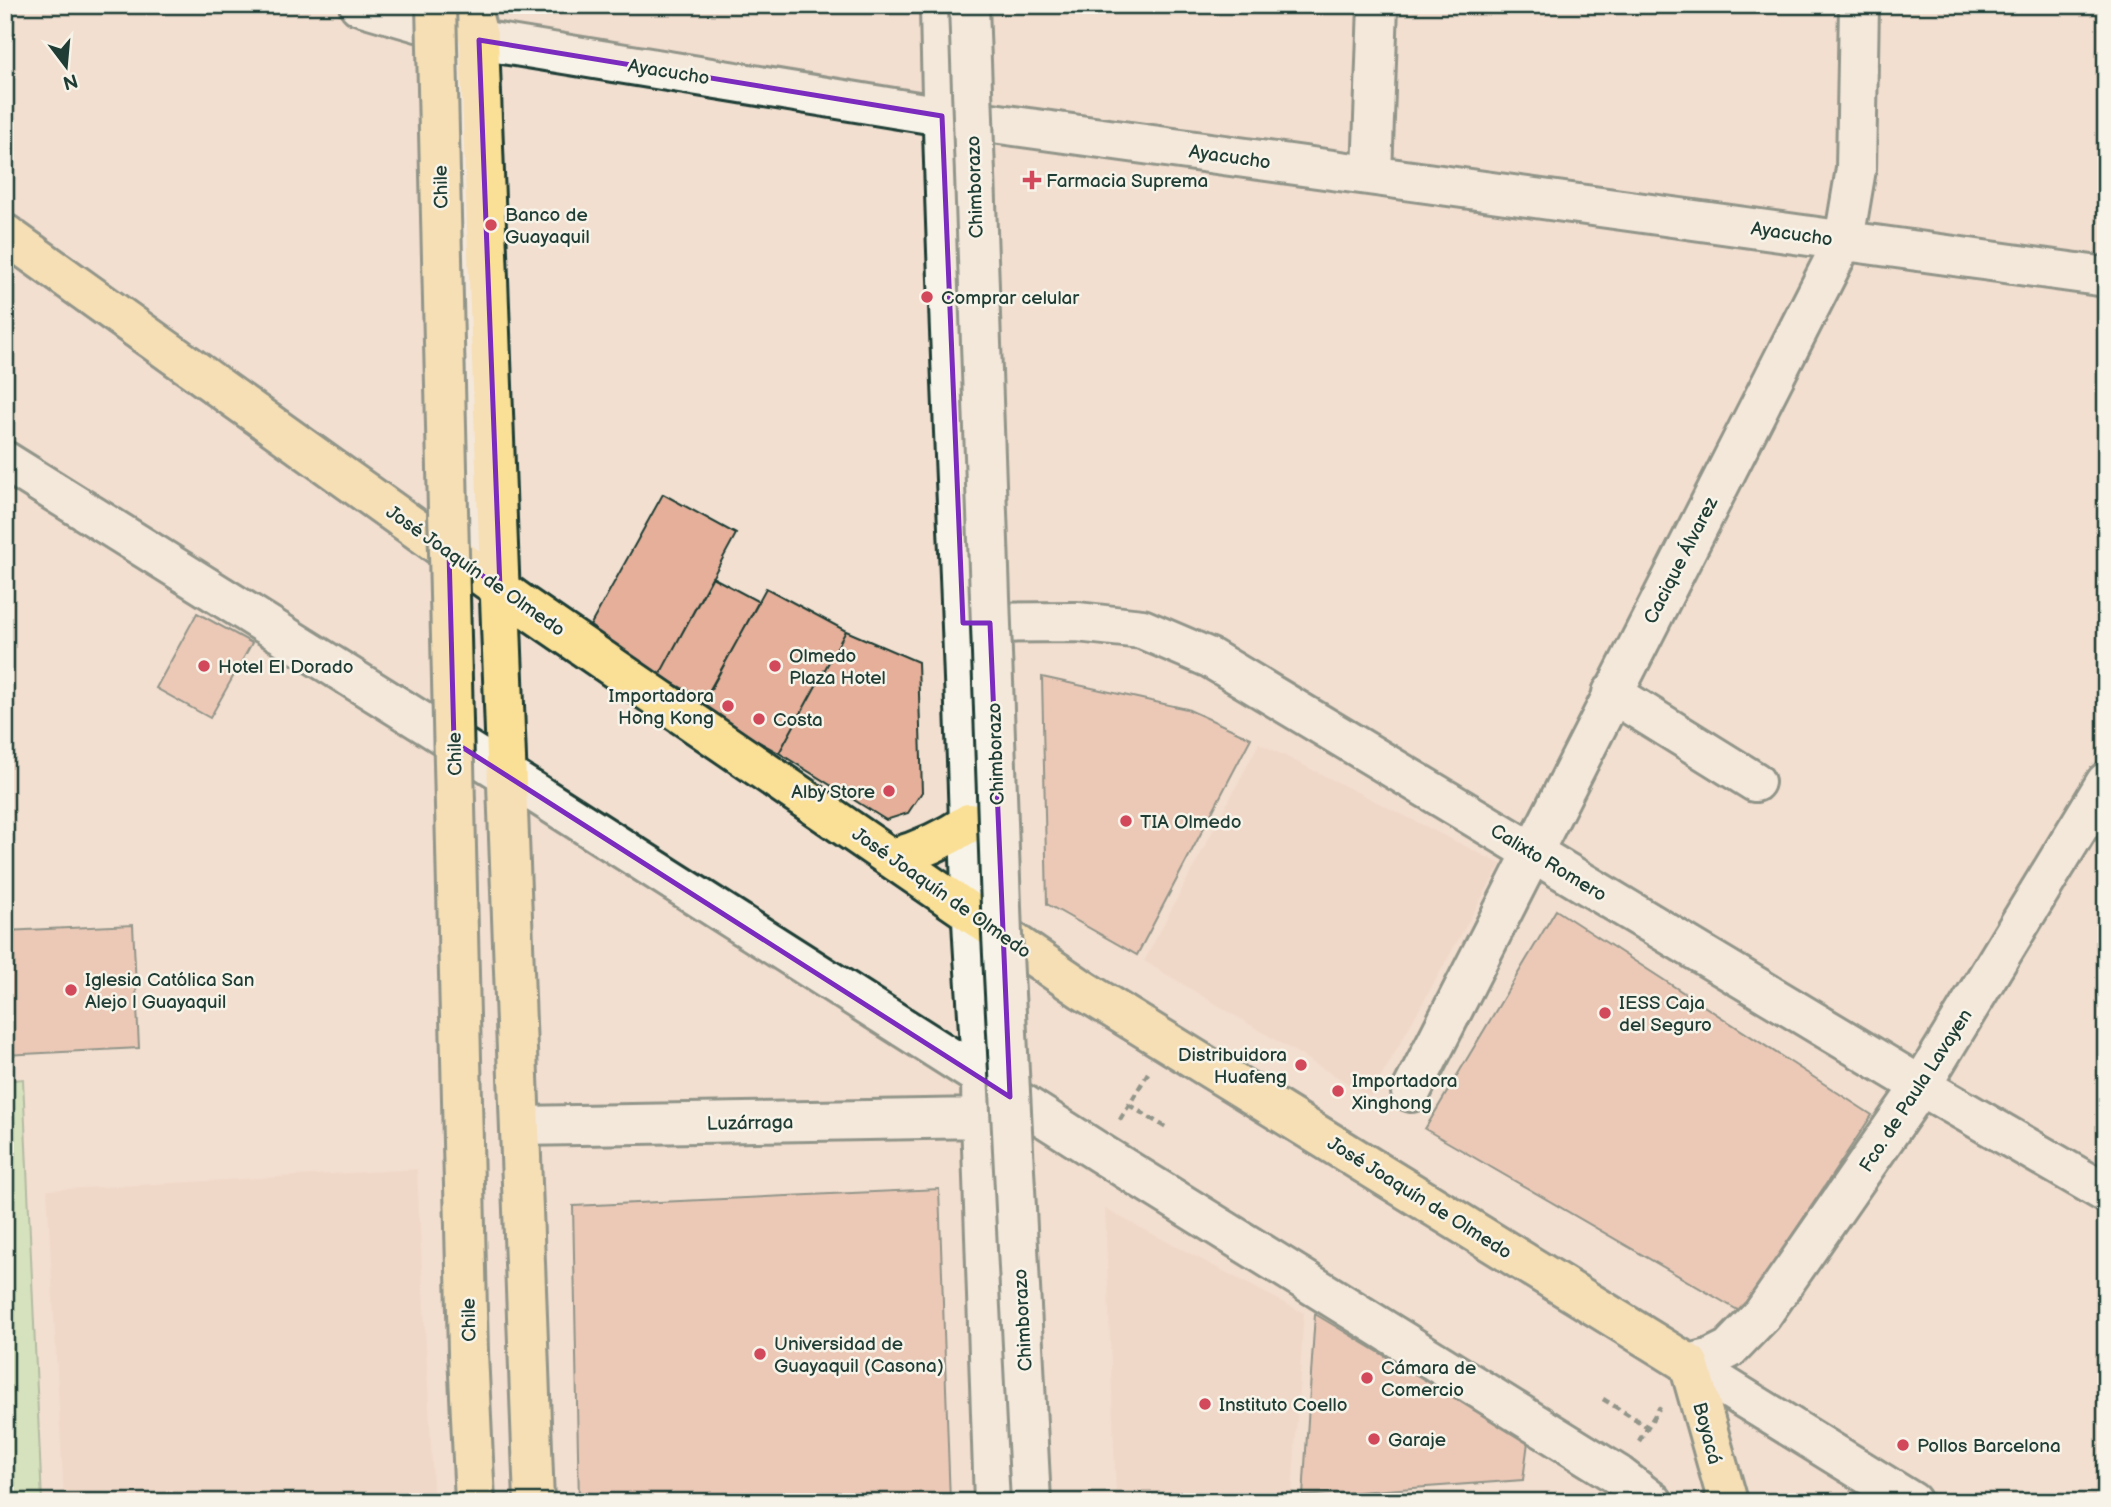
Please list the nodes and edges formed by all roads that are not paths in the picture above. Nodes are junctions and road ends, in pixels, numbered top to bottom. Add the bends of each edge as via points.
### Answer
1 (359, 5) edge
2 (940, 5) edge
3 (969, 5) edge
4 (1378, 5) edge
5 (1859, 5) edge
6 (464, 16) edge
7 (942, 116) junction
8 (1372, 176) junction
9 (5, 234) edge
10 (1844, 240) junction
11 (2106, 277) edge
12 (5, 461) edge
13 (500, 588) junction
14 (963, 623) junction
15 (1612, 693) junction
16 (507, 775) junction
17 (1755, 782) dead end
18 (2106, 782) edge
19 (969, 823) junction
20 (1532, 852) junction
21 (893, 858) junction
22 (972, 913) junction
23 (982, 1079) junction
24 (1921, 1086) junction
25 (1410, 1092) dead end
26 (981, 1118) junction
27 (520, 1126) junction
28 (2106, 1193) edge
29 (1689, 1364) junction
30 (475, 1502) edge
31 (534, 1502) edge
32 (993, 1502) edge
33 (1031, 1502) edge
34 (1653, 1502) edge
35 (1728, 1502) edge
36 (1912, 1502) edge

1 - 6 street, Ayacucho
2 - 7 street, Chimborazo
3 - 33 street, Chimborazo, bridge via 1002,934
4 - 8 street
5 - 10 street, Cacique Álvarez via 1856,169
6 - 7 street, Ayacucho
6 - 13 main road
6 - 30 main road, Chile, bridge via 468,1353
7 - 8 street, Ayacucho
7 - 14 street, Chimborazo
8 - 10 street, Ayacucho
9 - 13 main road, José Joaquín de Olmedo
10 - 11 street, Ayacucho
10 - 15 street, Cacique Álvarez
12 - 16 street
13 - 16 main road
13 - 21 main road, José Joaquín de Olmedo
14 - 19 street, Chimborazo
14 - 20 street, Calixto Romero via 1077,622 1142,629 1210,658
15 - 17 street
15 - 20 street, Cacique Álvarez
16 - 23 street
16 - 27 main road
18 - 24 street, Fco. de Paula Lavayen
19 - 21 main road via 920,850
19 - 22 street, Chimborazo
20 - 24 street, Calixto Romero
20 - 25 street, Cacique Álvarez
21 - 22 main road, José Joaquín de Olmedo
22 - 23 street, Chimborazo
22 - 29 main road, José Joaquín de Olmedo via 1083,990
23 - 26 street, Chimborazo
23 - 34 street via 1618,1475
24 - 28 street, Calixto Romero
24 - 29 street, Fco. de Paula Lavayen via 1762,1315 1729,1349
26 - 27 street, Luzárraga
26 - 32 street, Chimborazo
27 - 31 main road
29 - 35 main road, Boyacá
29 - 36 street, José Joaquín de Olmedo

